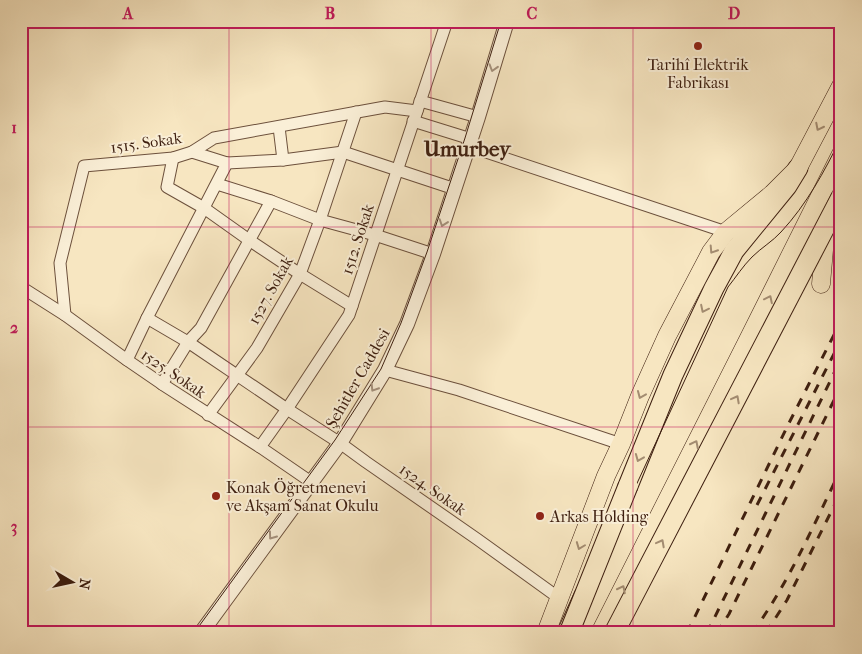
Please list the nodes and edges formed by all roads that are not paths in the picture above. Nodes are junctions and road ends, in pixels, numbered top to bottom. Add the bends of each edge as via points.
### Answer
1 (447, 21) edge
2 (507, 21) edge
3 (841, 86) edge
4 (417, 111) junction
5 (356, 112) junction
6 (478, 117) junction
7 (279, 126) junction
8 (470, 143) junction
9 (192, 152) junction
10 (343, 152) junction
11 (841, 154) edge
12 (173, 158) junction
13 (283, 160) junction
14 (227, 163) junction
15 (798, 168) junction
16 (397, 169) junction
17 (830, 175) junction
18 (217, 184) junction
19 (455, 189) junction
20 (841, 197) edge
21 (271, 201) junction
22 (204, 208) junction
23 (320, 220) junction
24 (726, 232) junction
25 (375, 235) junction
26 (249, 240) junction
27 (432, 254) junction
28 (300, 274) junction
29 (821, 284) dead end
30 (21, 287) edge
31 (352, 306) junction
32 (65, 315) junction
33 (147, 318) junction
34 (188, 342) junction
35 (127, 360) junction
36 (385, 370) junction
37 (237, 374) junction
38 (162, 384) junction
39 (287, 409) junction
40 (208, 415) junction
41 (340, 443) junction
42 (621, 444) junction
43 (260, 447) junction
44 (311, 482) junction
45 (558, 598) junction
46 (201, 633) edge
47 (546, 633) edge
48 (570, 633) edge
49 (600, 633) edge
50 (614, 633) edge

1 - 4 street, 1512. Sokak
2 -> 6 street, Şehitler Caddesi
3 -> 15 main road
4 - 5 street, 1515. Sokak via 385,108
4 - 6 street, 1515. Sokak
4 - 8 street
4 - 16 street, 1512. Sokak
5 - 7 street, 1515. Sokak
5 - 10 street, 1527. Sokak
6 - 8 street, Şehitler Caddesi
7 - 9 street, 1515. Sokak via 214,138
7 - 13 street
8 - 19 street, Şehitler Caddesi
8 - 24 street
9 - 12 street, 1515. Sokak
9 - 14 street
10 - 13 street
10 - 16 street
10 - 23 street, 1527. Sokak
11 - 17 main road
12 - 22 street via 167,187
12 - 32 street, 1515. Sokak via 84,166 60,263
13 - 14 street
14 - 18 street
15 - 24 main road
15 -> 48 highway, bridge via 734,251 691,336 658,410
16 - 19 street
16 - 25 street, 1512. Sokak
17 - 29 main road
49 -> 17 main road
18 - 21 street
18 - 22 street
19 -> 27 street, Şehitler Caddesi
50 -> 20 highway, bridge
21 - 23 street
21 - 26 street
22 - 26 street
22 - 33 street
23 - 25 street
23 - 28 street, 1527. Sokak
24 -> 42 main road via 711,252 667,336
25 - 27 street
25 - 31 street, 1512. Sokak
26 - 28 street
26 - 34 street via 201,328
27 - 36 street, Şehitler Caddesi via 407,324
28 - 31 street
28 - 37 street, 1527. Sokak via 257,348
30 - 32 street, 1525. Sokak
31 - 39 street, 1512. Sokak
32 - 35 street, 1525. Sokak
33 - 34 street, 1524. Sokak
33 - 35 street
34 - 37 street, 1524. Sokak
34 - 38 street
35 - 38 street, 1525. Sokak
36 -> 41 street, Şehitler Caddesi
36 - 42 street via 459,390
37 - 39 street, 1524. Sokak
37 - 40 street, 1527. Sokak
38 - 40 street, 1525. Sokak
39 - 41 street, 1524. Sokak
39 - 43 street, 1512. Sokak
40 - 43 street, 1525. Sokak
41 - 44 street, Şehitler Caddesi
41 - 45 street, 1524. Sokak
42 -> 45 main road
43 - 44 street, 1525. Sokak
44 -> 46 street, Şehitler Caddesi
45 - 47 main road

